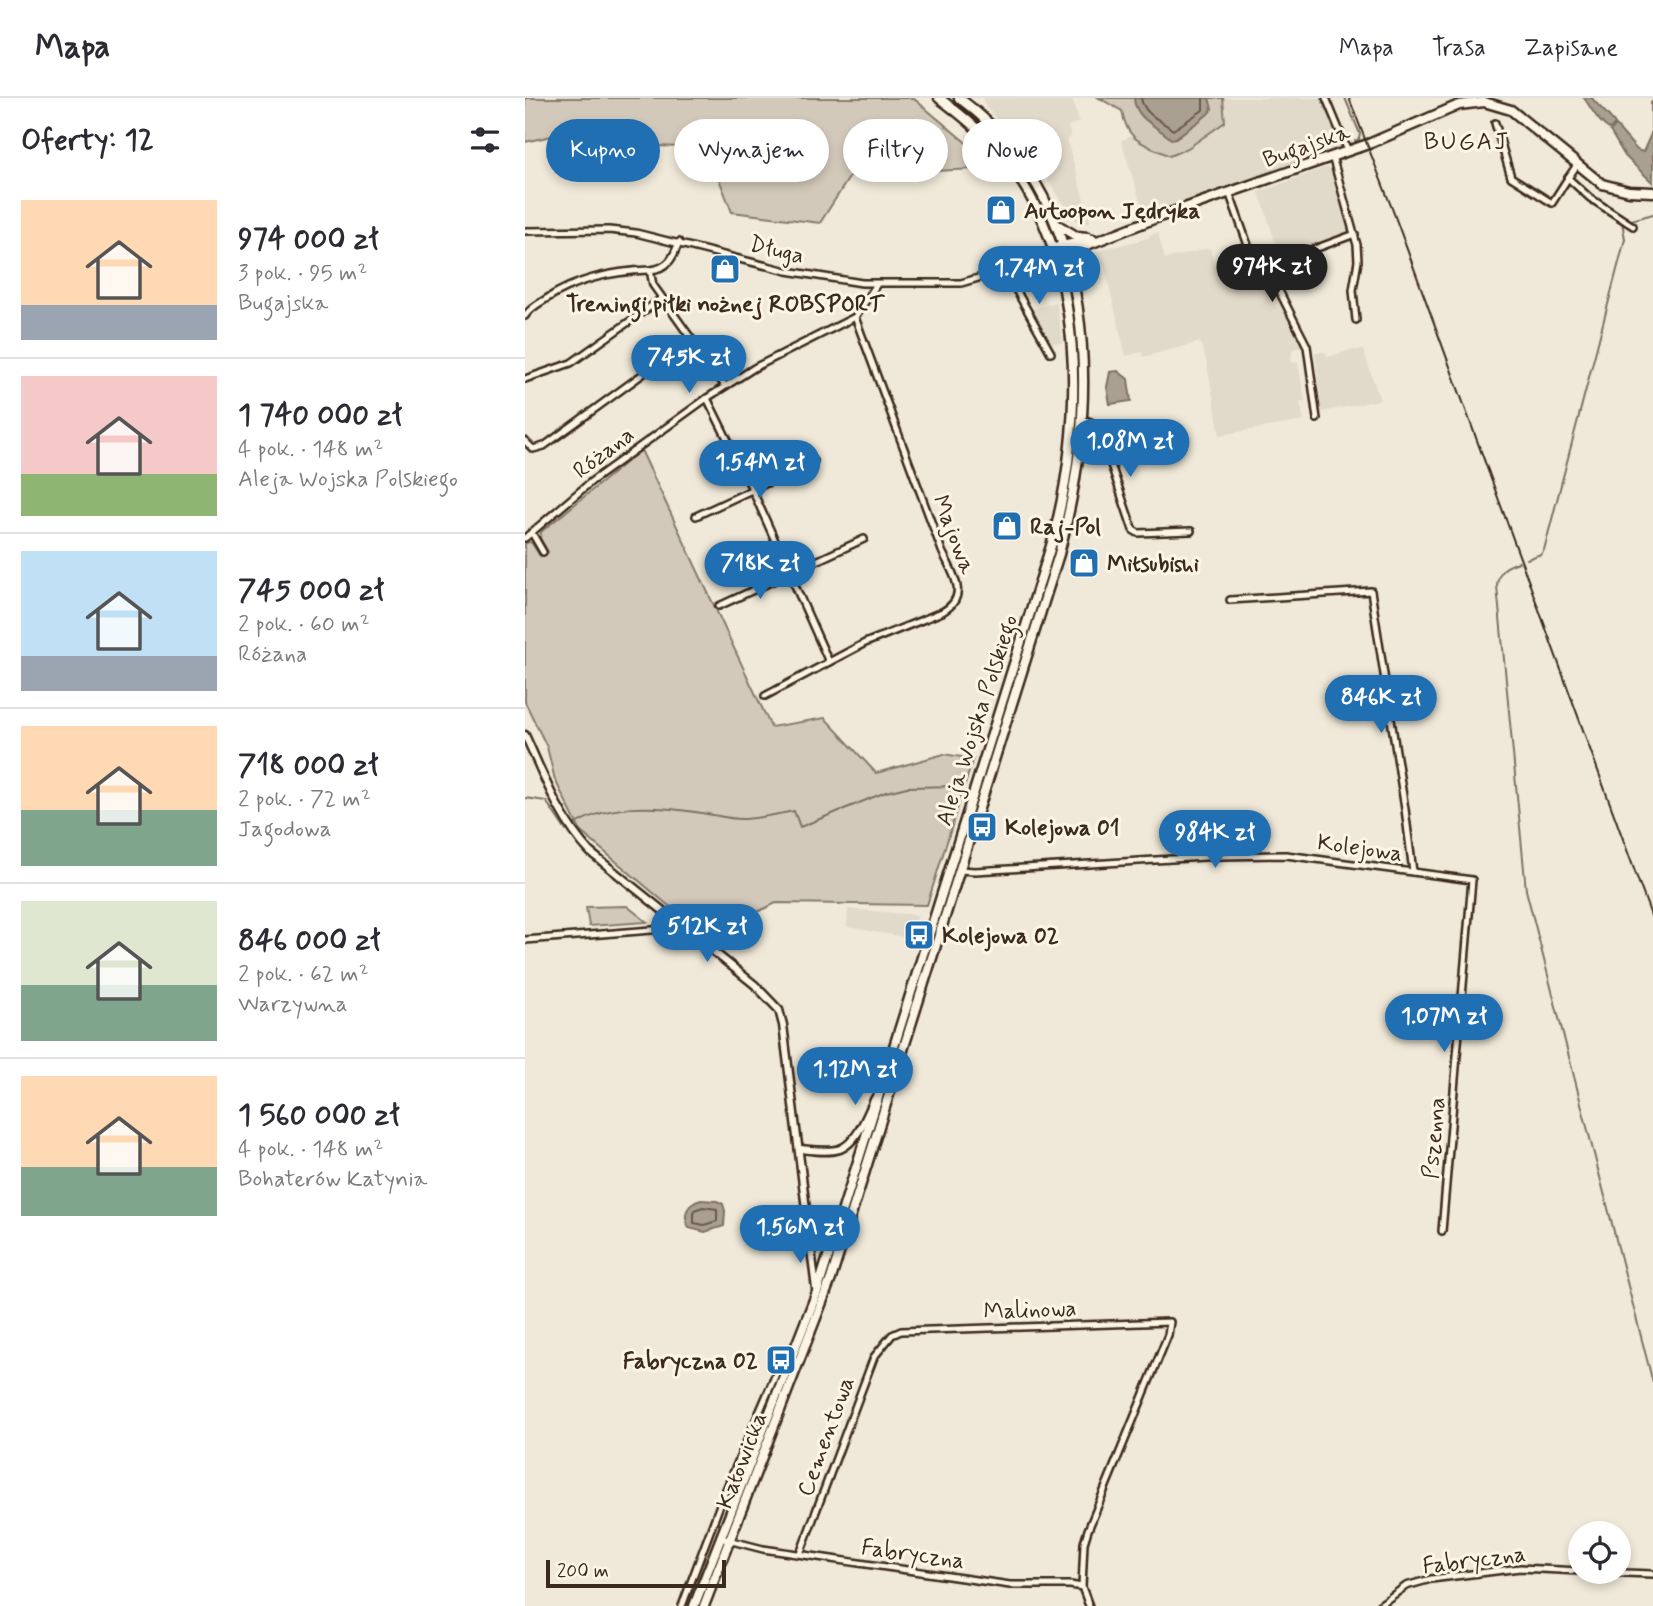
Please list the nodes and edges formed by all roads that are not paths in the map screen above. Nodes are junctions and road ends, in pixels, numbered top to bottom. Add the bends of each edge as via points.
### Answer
1 (939, 98) edge
2 (959, 98) edge
3 (1326, 98) edge
4 (1477, 100) edge
5 (1495, 124) dead end
6 (1348, 151) junction
7 (1332, 156) junction
8 (1577, 165) junction
9 (1568, 178) junction
10 (1229, 192) junction
11 (1650, 192) edge
12 (1056, 224) junction
13 (1633, 226) dead end
14 (525, 231) edge
15 (1355, 234) junction
16 (1105, 237) junction
17 (679, 242) junction
18 (1065, 249) junction
19 (1301, 254) dead end
20 (1054, 257) junction
21 (1020, 265) junction
22 (650, 270) junction
23 (1005, 270) junction
24 (877, 284) junction
25 (661, 299) junction
26 (525, 316) edge
27 (855, 317) junction
28 (1356, 320) dead end
29 (691, 339) junction
30 (1051, 353) dead end
31 (525, 379) edge
32 (725, 386) junction
33 (707, 398) junction
34 (1082, 419) junction
35 (1317, 419) dead end
36 (525, 441) edge
37 (814, 461) dead end
38 (752, 489) junction
39 (696, 516) dead end
40 (1191, 531) dead end
41 (532, 533) junction
42 (525, 538) edge
43 (865, 539) dead end
44 (543, 552) dead end
45 (789, 573) junction
46 (1230, 600) dead end
47 (719, 606) dead end
48 (829, 662) junction
49 (765, 696) dead end
50 (525, 736) edge
51 (949, 869) junction
52 (960, 870) junction
53 (1413, 872) junction
54 (1472, 880) joint
55 (677, 921) junction
56 (525, 940) edge
57 (883, 1080) junction
58 (800, 1149) junction
59 (1442, 1231) dead end
60 (810, 1236) junction
61 (833, 1239) junction
62 (817, 1292) junction
63 (813, 1328) joint
64 (892, 1335) joint
65 (781, 1372) junction
66 (720, 1538) junction
67 (730, 1541) junction
68 (800, 1554) junction
69 (1568, 1570) edge
70 (1631, 1573) edge
71 (1653, 1574) edge
72 (1082, 1587) junction
73 (682, 1606) edge
74 (694, 1606) edge
75 (704, 1606) edge
76 (1089, 1606) edge
77 (1378, 1606) edge

1 - 20 main road, Aleja Wojska Polskiego via 1003,155 1027,191
2 - 12 main road, Aleja Wojska Polskiego via 1014,149 1037,182
3 - 6 street
4 - 6 main road, Bugajska
4 - 8 main road, Bugajska via 1511,110
5 - 9 street via 1511,177 1552,203
6 - 7 main road, Bugajska
7 - 10 main road, Bugajska
7 - 15 street
8 - 9 street
8 - 11 main road, Bugajska via 1608,186
9 - 13 street
10 - 16 main road, Bugajska
10 - 35 street via 1249,248 1272,277 1307,346
12 - 16 main road via 1079,237
12 - 18 main road, Aleja Wojska Polskiego
14 - 17 street, Długa via 609,230
15 - 19 street
15 - 28 street via 1359,255 1353,290
16 - 18 main road, Bugajska
17 - 22 street via 669,263
17 - 24 street, Długa via 806,275
18 - 20 main road, Bugajska
18 - 34 main road, Aleja Wojska Polskiego via 1083,362
20 - 21 street, Długa
20 - 21 street, Długa
20 - 51 main road, Aleja Wojska Polskiego via 1072,363 1067,473 1051,546
21 - 23 street, Długa
22 - 25 street
22 - 26 street via 583,280 558,291
23 - 24 street, Długa via 961,283
23 - 30 street
24 - 27 street, Różana
25 - 29 street
25 - 31 street via 571,363
27 - 32 street, Różana
27 - 48 street, Majowa via 957,583 958,600 942,612
29 - 32 street
29 - 36 street via 544,446 533,449
32 - 33 street, Różana
33 - 38 street
33 - 41 street, Różana via 592,481
34 - 40 street via 1091,422 1101,435 1133,530
34 - 52 main road, Aleja Wojska Polskiego via 1077,475 1059,554
37 - 38 street
38 - 39 street
38 - 45 street
41 - 42 street, Różana
41 - 44 street
43 - 45 street
45 - 47 street
45 - 48 street
46 - 53 street via 1367,590 1373,594
48 - 49 street, Majowa
50 - 55 street via 576,837
51 - 52 street, Kolejowa
51 - 57 main road, Aleja Wojska Polskiego
52 - 53 street, Kolejowa via 1274,855
52 - 63 main road, Aleja Wojska Polskiego
53 - 54 street, Kolejowa
54 - 59 street, Pszenna
55 - 56 street via 665,929
55 - 58 street via 779,1010
57 - 58 street via 864,1121 845,1146 831,1151
57 - 61 main road, Aleja Wojska Polskiego
58 - 60 street
60 - 61 street
60 - 62 street
61 - 62 main road, Aleja Wojska Polskiego
62 - 65 main road, Aleja Wojska Polskiego
63 - 67 main road, Katowicka
64 - 68 street, Cementowa via 874,1357
64 - 72 street, Malinowa via 901,1331 1170,1322 1084,1543
65 - 66 main road, Katowicka
65 - 73 street via 724,1494
66 - 67 street, Fabryczna
66 - 74 main road, Katowicka
67 - 68 street, Fabryczna
67 - 75 main road, Katowicka
68 - 72 street, Fabryczna via 1010,1585
69 - 77 street, Fabryczna via 1520,1568 1431,1580 1406,1586
70 - 71 street
72 - 76 street

